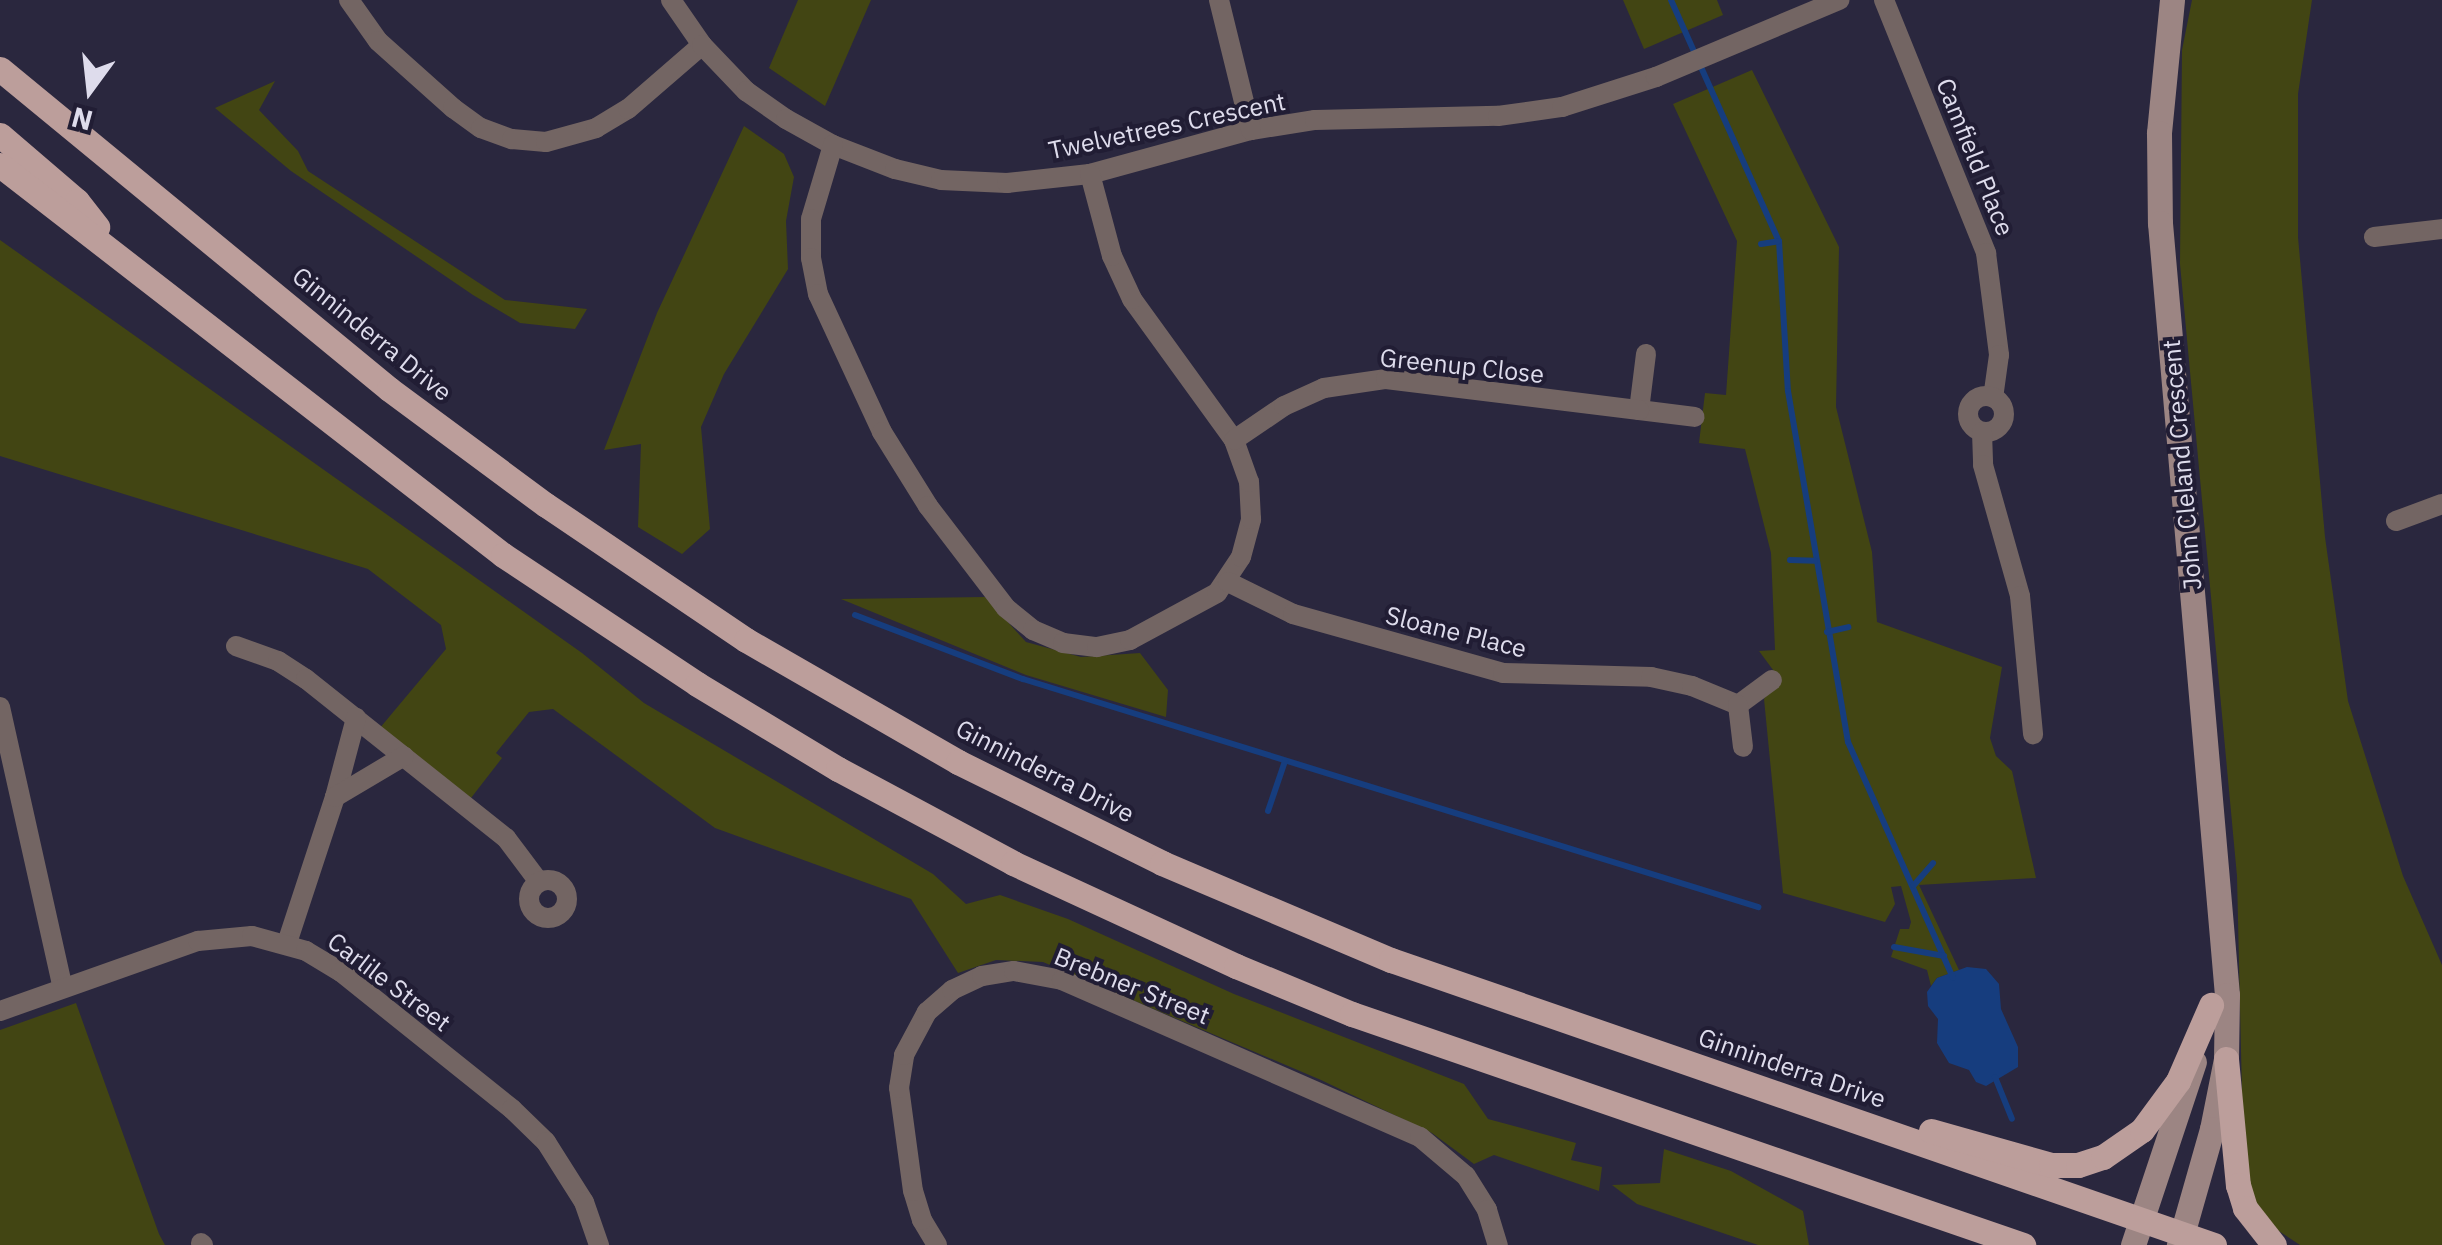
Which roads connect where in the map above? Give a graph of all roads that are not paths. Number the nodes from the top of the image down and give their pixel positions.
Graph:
1 (348, 0) edge
2 (671, 0) edge
3 (1220, 0) edge
4 (1838, 0) edge
5 (1884, 0) edge
6 (2172, 0) edge
7 (702, 45) junction
8 (0, 69) edge
9 (1251, 130) junction
10 (0, 135) edge
11 (833, 145) junction
12 (0, 165) edge
13 (1090, 174) junction
14 (2442, 229) edge
15 (2374, 236) dead end
16 (115, 251) junction
17 (1646, 354) dead end
18 (1639, 410) junction
19 (1695, 418) dead end
20 (1234, 440) junction
21 (2442, 504) edge
22 (2396, 521) dead end
23 (1228, 582) junction
24 (236, 646) dead end
25 (1772, 680) dead end
26 (1738, 705) junction
27 (0, 708) edge
28 (356, 718) junction
29 (2033, 734) dead end
30 (1742, 747) dead end
31 (404, 756) junction
32 (335, 797) junction
33 (540, 882) dead end
34 (2222, 930) junction
35 (287, 943) junction
36 (63, 988) junction
37 (2211, 1005) junction
38 (0, 1011) edge
39 (2226, 1059) junction
40 (1900, 1130) junction
41 (1877, 1200) junction
42 (2142, 1220) junction
43 (2180, 1240) edge
44 (599, 1245) edge
45 (937, 1245) edge
46 (1498, 1245) edge
47 (1974, 1245) edge
48 (2023, 1245) edge
49 (2134, 1245) edge
50 (2214, 1245) edge
51 (2274, 1245) edge

1 - 7 street
2 - 7 street, Twelvetrees Crescent
3 - 9 street
4 - 9 street, Twelvetrees Crescent
5 - 29 street, Camfield Place
6 - 34 street, John Cleland Crescent
7 - 11 street, Twelvetrees Crescent
8 - 40 main road, Ginninderra Drive
9 - 13 street, Twelvetrees Crescent
10 - 16 main road
11 - 13 street, Twelvetrees Crescent
11 - 23 street
12 - 16 main road
13 - 20 street
14 - 15 street
16 - 41 main road
17 - 18 street
18 - 19 street, Greenup Close
18 - 20 street, Greenup Close
20 - 23 street
21 - 22 street
23 - 26 street, Sloane Place
24 - 28 street
25 - 26 street
26 - 30 street
27 - 36 street
28 - 31 street
28 - 32 street
31 - 32 street
31 - 33 street
32 - 35 street
34 - 37 street, John Cleland Crescent
34 - 39 street, John Cleland Crescent
35 - 36 street, Carlile Street
35 - 44 street, Carlile Street
36 - 38 street, Carlile Street
37 - 40 main road
37 - 42 street, John Cleland Crescent
39 - 43 street, John Cleland Crescent
39 - 51 main road
40 - 42 main road, Ginninderra Drive
41 - 47 main road
41 - 48 main road
42 - 43 main road, Ginninderra Drive
42 - 49 street, John Cleland Crescent
43 - 50 main road, Ginninderra Drive
45 - 46 street, Brebner Street

